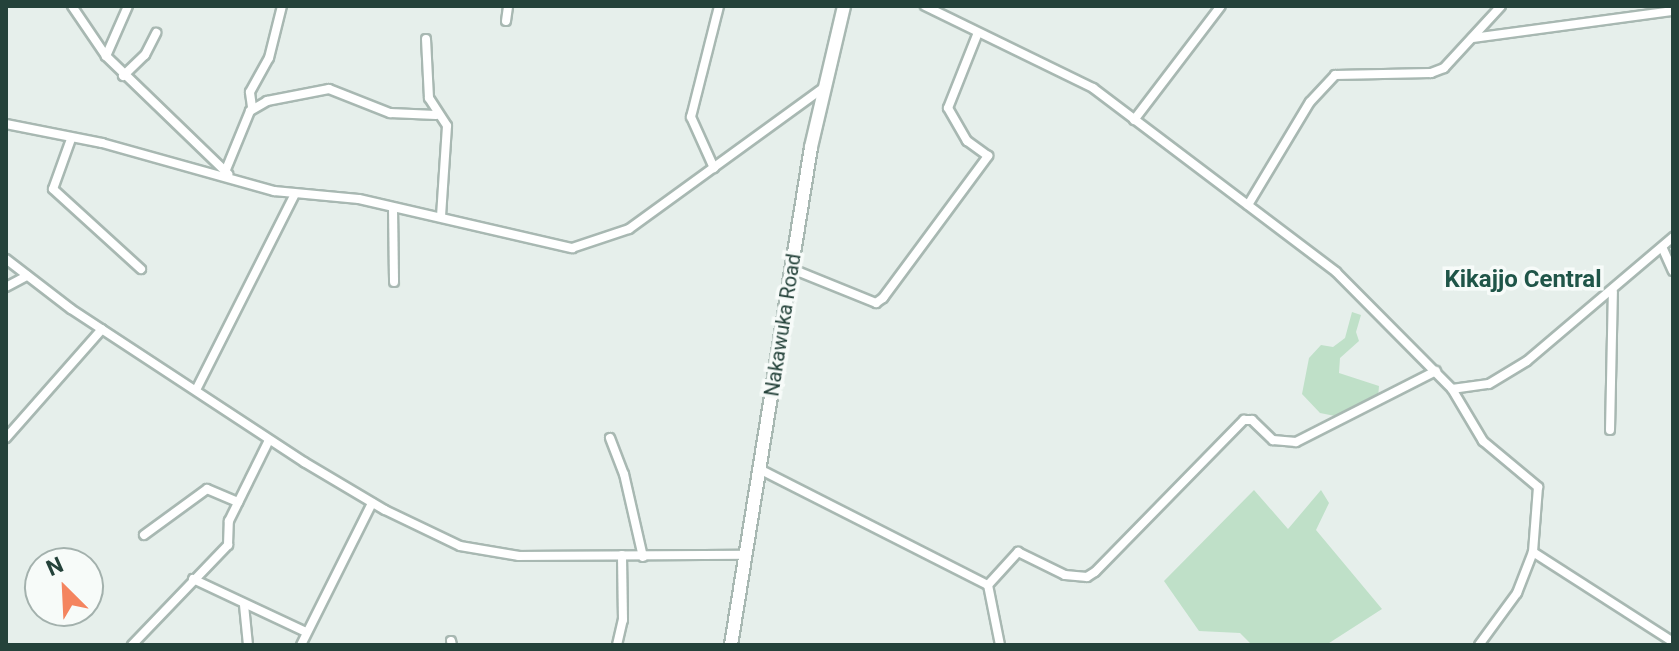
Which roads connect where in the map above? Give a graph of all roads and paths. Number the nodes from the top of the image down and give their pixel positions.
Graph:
1 (72, 6) edge
2 (128, 6) edge
3 (282, 6) edge
4 (508, 6) edge
5 (719, 6) edge
6 (844, 6) edge
7 (925, 6) edge
8 (1221, 6) edge
9 (1501, 6) edge
10 (1673, 11) edge
11 (506, 21) dead end
12 (156, 33) dead end
13 (977, 35) junction
14 (1473, 38) junction
15 (426, 39) dead end
16 (106, 56) junction
17 (123, 76) junction
18 (823, 88) junction
19 (252, 107) junction
20 (436, 115) junction
21 (1134, 120) junction
22 (6, 124) edge
23 (71, 139) junction
24 (714, 168) junction
25 (229, 174) junction
26 (295, 194) junction
27 (1248, 205) junction
28 (393, 208) junction
29 (441, 217) junction
30 (1673, 237) edge
31 (1663, 249) junction
32 (6, 259) edge
33 (141, 269) dead end
34 (792, 269) junction
35 (1673, 271) edge
36 (27, 276) junction
37 (394, 282) dead end
38 (6, 287) edge
39 (1613, 292) junction
40 (102, 329) junction
41 (1436, 371) junction
42 (197, 388) junction
43 (1452, 389) junction
44 (1610, 430) dead end
45 (6, 438) edge
46 (610, 438) dead end
47 (269, 440) junction
48 (761, 470) junction
49 (238, 502) junction
50 (372, 503) junction
51 (144, 535) dead end
52 (1533, 552) junction
53 (622, 555) junction
54 (746, 555) junction
55 (643, 557) junction
56 (193, 579) junction
57 (988, 585) junction
58 (244, 605) junction
59 (306, 632) junction
60 (1673, 642) edge
61 (132, 645) edge
62 (248, 645) edge
63 (301, 645) edge
64 (617, 645) edge
65 (731, 645) edge
66 (1000, 645) edge
67 (1479, 645) edge

1 - 16 street
2 - 16 street
3 - 19 street
4 - 11 street
5 - 24 street
6 - 18 main road, Nakawuka Road
7 - 13 street
8 - 21 street
9 - 14 street
10 - 14 street
12 - 17 street
13 - 21 street
13 - 34 street
14 - 27 street
15 - 20 street
16 - 17 street
17 - 25 street
18 - 24 street
18 - 34 main road, Nakawuka Road
19 - 20 street
19 - 25 street
20 - 29 street
21 - 27 street
22 - 23 street
23 - 25 street
23 - 33 street
24 - 29 street
25 - 26 street
26 - 28 street
26 - 42 street
27 - 41 street
28 - 29 street
28 - 37 street
30 - 31 street
31 - 35 street
31 - 39 street
32 - 36 street
34 - 48 main road, Nakawuka Road
36 - 38 street
36 - 40 street
39 - 43 street
39 - 44 street
40 - 42 street
40 - 45 street
41 - 43 street
41 - 57 street
42 - 47 street
43 - 52 street
46 - 55 street
47 - 49 street
47 - 50 street
48 - 54 main road, Nakawuka Road
48 - 57 street
49 - 51 street
49 - 56 street
50 - 53 street
50 - 59 street
52 - 60 street
52 - 67 street
53 - 55 street
53 - 64 street
54 - 55 street
54 - 65 main road, Nakawuka Road
56 - 58 street
56 - 61 street
57 - 66 street
58 - 59 street
58 - 62 street
59 - 63 street

